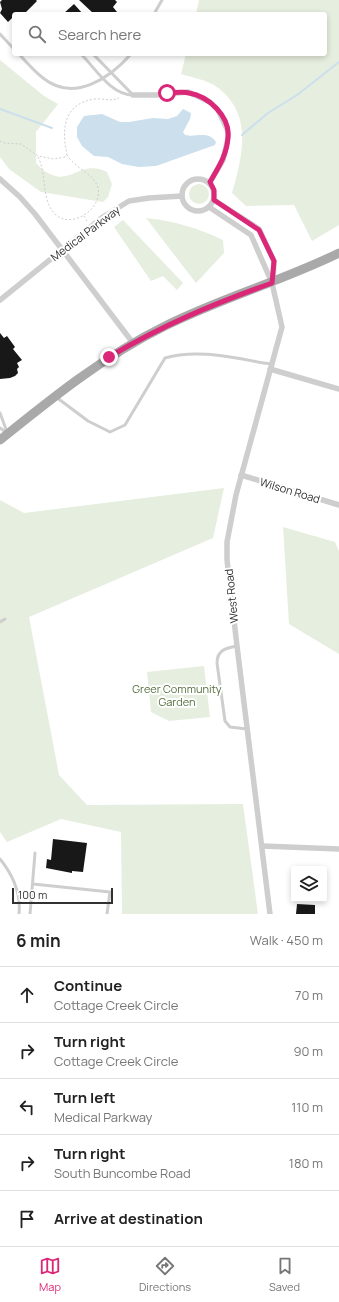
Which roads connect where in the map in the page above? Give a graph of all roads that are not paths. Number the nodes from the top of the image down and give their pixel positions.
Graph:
1 (162, 0) edge
2 (155, 12) edge
3 (0, 34) edge
4 (12, 47) edge
5 (21, 56) edge
6 (81, 56) edge
7 (95, 56) edge
8 (129, 56) edge
9 (111, 73) junction
10 (104, 78) junction
11 (133, 95) junction
12 (0, 180) edge
13 (210, 182) junction
14 (182, 196) junction
15 (214, 200) junction
16 (209, 208) junction
17 (62, 250) junction
18 (339, 254) edge
19 (272, 283) junction
20 (0, 300) edge
21 (133, 343) junction
22 (271, 367) junction
23 (339, 389) edge
24 (54, 396) junction
25 (0, 413) edge
26 (2, 434) edge
27 (241, 476) junction
28 (339, 505) edge
29 (5, 619) dead end
30 (0, 622) edge
31 (237, 646) junction
32 (248, 729) junction
33 (262, 846) junction
34 (339, 849) edge
35 (35, 853) dead end
36 (0, 859) edge
37 (33, 884) junction
38 (19, 914) edge
39 (30, 914) edge
40 (107, 914) edge
41 (270, 914) edge

1 - 2 lane
3 - 4 lane
5 - 10 lane
6 - 10 lane
7 - 9 lane
8 - 9 lane
9 - 10 lane
9 - 11 lane
10 - 11 lane
11 - 13 street
12 - 17 street
13 - 14 street
13 - 15 street
14 - 16 street
14 - 17 street, Medical Parkway
15 - 16 street
15 - 19 street
16 - 19 street
17 - 20 street, Medical Parkway
17 - 21 street
18 - 19 main road
19 - 21 main road
19 - 22 street, West Road
21 - 24 main road
22 - 23 street
22 - 24 lane
22 - 27 street, West Road
24 - 26 main road
25 - 26 lane
27 - 28 street, Wilson Road
27 - 31 street, West Road
29 - 30 lane
31 - 32 street, West Road
31 - 32 lane
32 - 33 street, West Road
33 - 34 street
33 - 41 street, West Road
35 - 37 lane
36 - 38 lane
37 - 39 lane
37 - 40 lane

